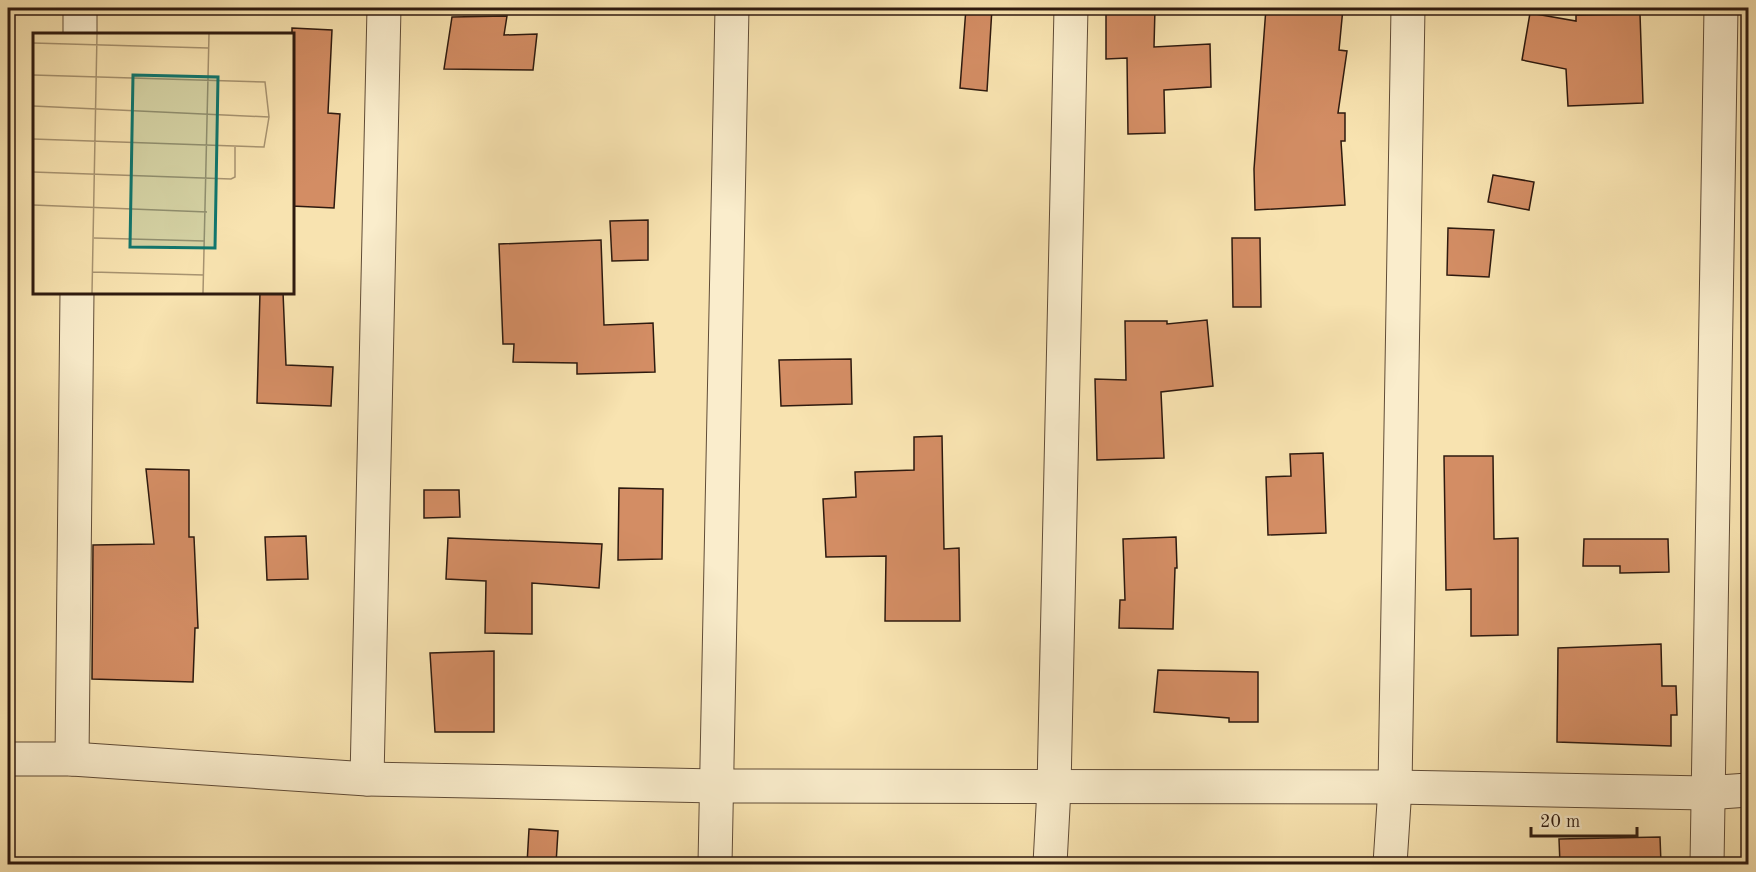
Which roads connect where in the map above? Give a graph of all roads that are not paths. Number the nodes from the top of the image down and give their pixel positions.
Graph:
1 (80, 8) edge
2 (384, 8) edge
3 (732, 8) edge
4 (1071, 8) edge
5 (1408, 8) edge
6 (1721, 8) edge
7 (80, 33) edge
8 (77, 294) edge
9 (8, 759) edge
10 (72, 759) junction
11 (367, 778) junction
12 (717, 786) junction
13 (1395, 787) junction
14 (1054, 788) junction
15 (1749, 790) edge
16 (1706, 793) junction
17 (715, 864) edge
18 (1050, 864) edge
19 (1390, 864) edge
20 (1707, 864) edge

1 - 7 street
2 - 11 street
3 - 12 street
4 - 14 street
5 - 13 street
6 - 16 street
8 - 10 street
9 - 10 street
10 - 11 street
11 - 12 street
12 - 14 street
12 - 17 street
13 - 14 street
13 - 16 street
13 - 19 street
14 - 18 street
15 - 16 street
16 - 20 street

